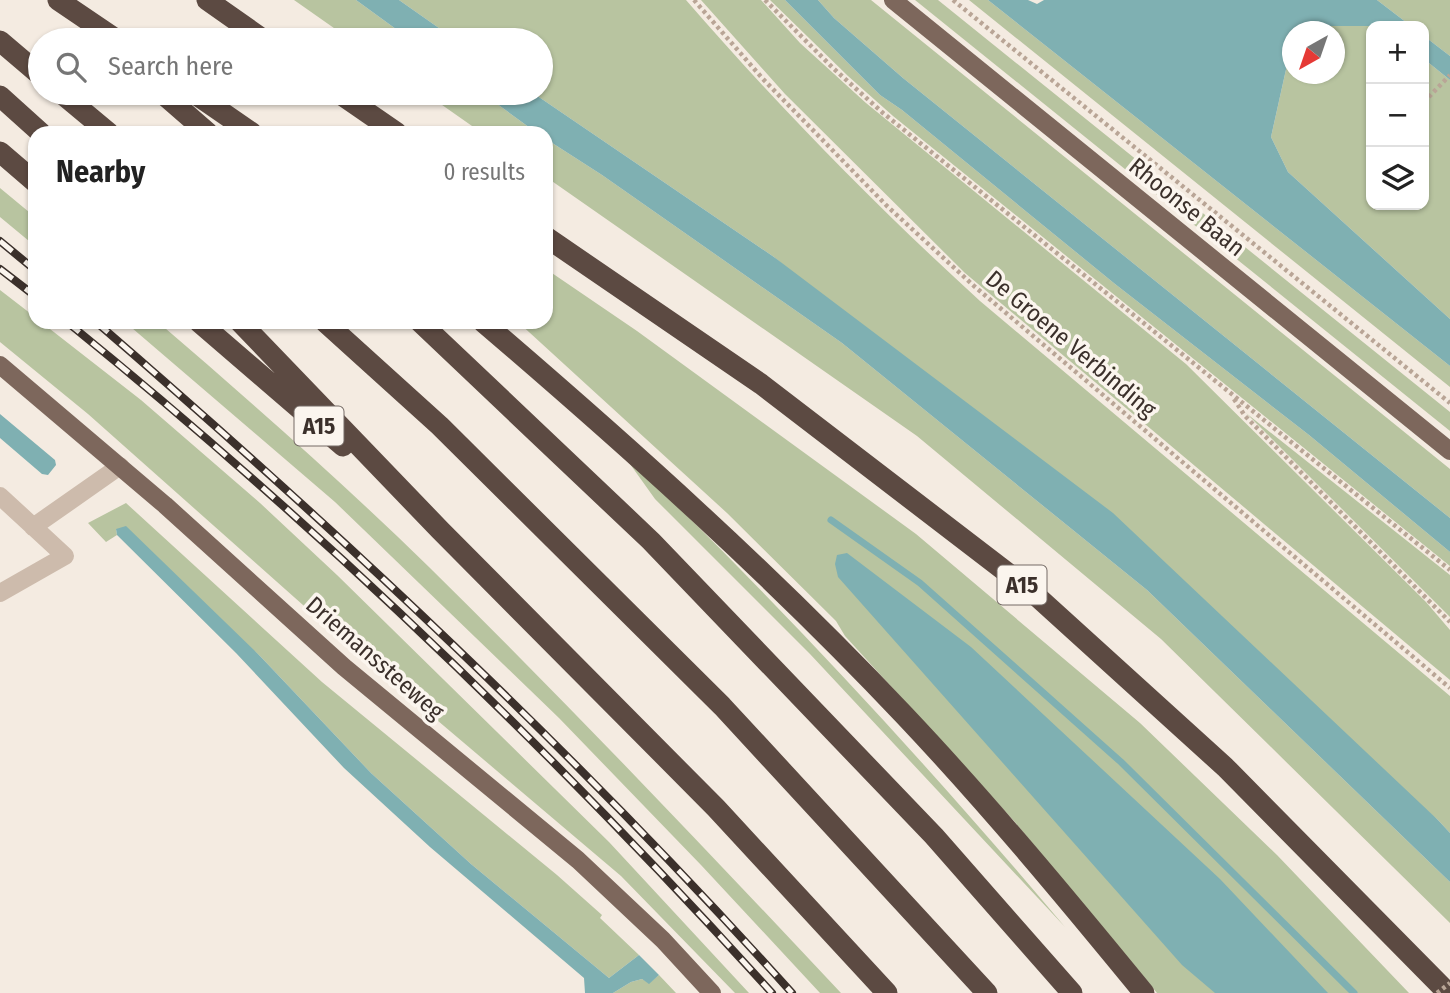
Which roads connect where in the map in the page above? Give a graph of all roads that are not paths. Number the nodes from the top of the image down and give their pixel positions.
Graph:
1 (56, 0) edge
2 (207, 0) edge
3 (893, 0) edge
4 (88, 28) edge
5 (99, 28) edge
6 (247, 28) edge
7 (0, 41) edge
8 (28, 65) edge
9 (0, 96) edge
10 (75, 105) edge
11 (176, 105) edge
12 (212, 105) edge
13 (356, 105) edge
14 (33, 126) edge
15 (101, 126) edge
16 (200, 126) edge
17 (243, 126) edge
18 (387, 126) edge
19 (0, 152) edge
20 (28, 176) edge
21 (553, 241) edge
22 (207, 329) edge
23 (247, 329) edge
24 (333, 329) edge
25 (427, 329) edge
26 (491, 329) edge
27 (0, 365) edge
28 (1450, 452) edge
29 (120, 466) junction
30 (0, 496) edge
31 (33, 527) junction
32 (440, 530) junction
33 (0, 593) edge
34 (712, 993) edge
35 (887, 993) edge
36 (987, 993) edge
37 (1072, 993) edge
38 (1144, 993) edge
39 (1448, 993) edge

1 - 4 highway
1 - 5 highway
2 - 6 highway
3 - 28 main road, Rhoonse Baan
7 - 8 highway
9 - 14 highway
10 - 15 highway
11 - 16 highway
12 - 17 highway
13 - 18 highway
19 - 20 highway
21 - 39 highway, A15
22 - 32 highway, A15
23 - 32 highway, A15
24 - 36 highway
25 - 37 highway
26 - 38 highway
27 - 29 main road, Driemanssteeweg
29 - 31 lane
29 - 34 main road, Driemanssteeweg
30 - 31 lane
31 - 33 lane
32 - 35 highway, A15

